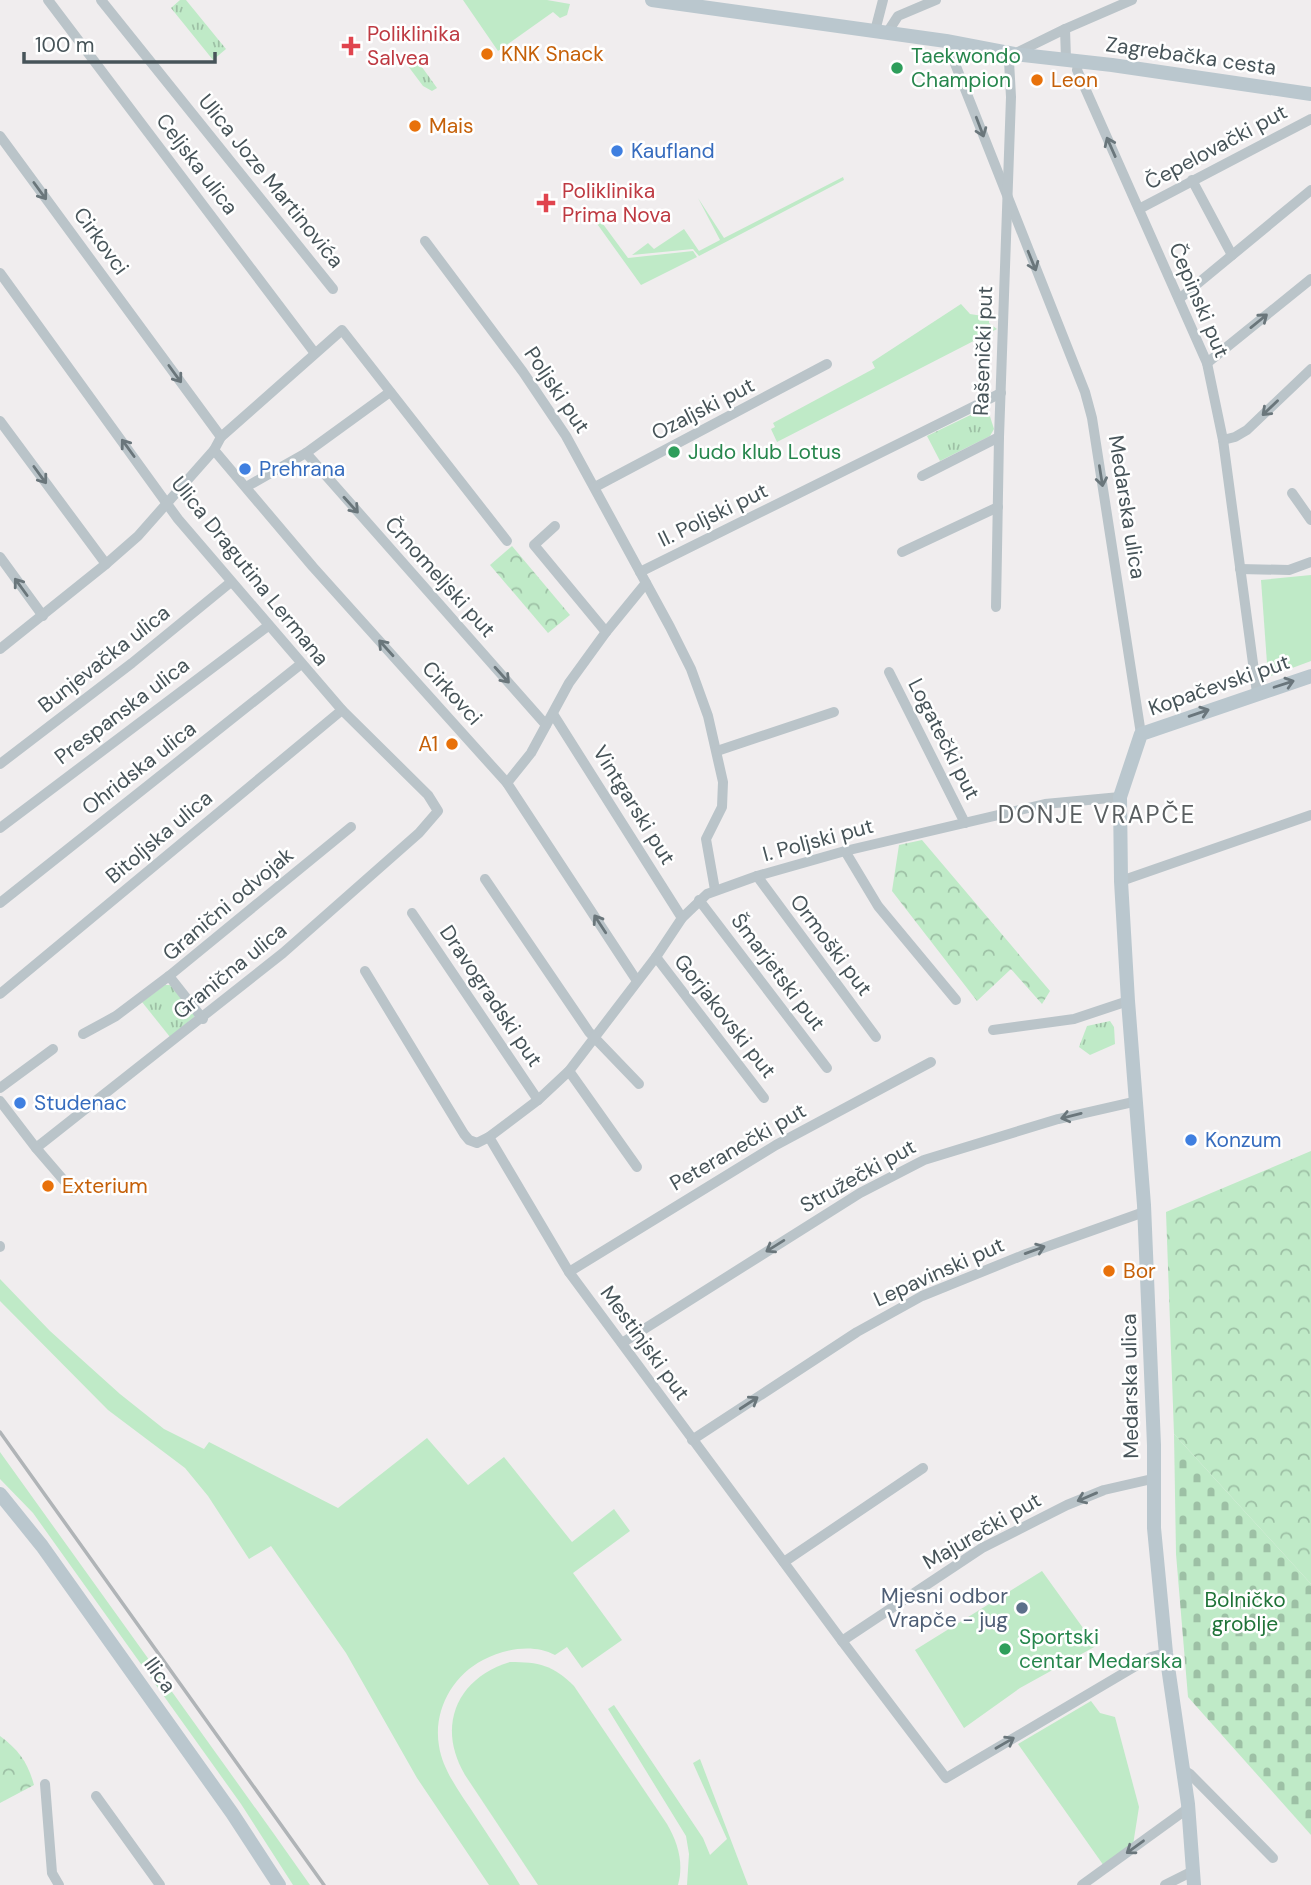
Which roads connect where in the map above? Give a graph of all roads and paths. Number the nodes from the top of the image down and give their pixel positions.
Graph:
1 (48, 0) edge
2 (101, 0) edge
3 (652, 0) edge
4 (883, 0) edge
5 (936, 0) edge
6 (1132, 0) edge
7 (1065, 29) junction
8 (881, 32) junction
9 (946, 41) junction
10 (1014, 54) junction
11 (1072, 60) junction
12 (1311, 94) edge
13 (1311, 119) edge
14 (0, 136) edge
15 (1192, 180) junction
16 (1311, 190) edge
17 (1006, 197) junction
18 (1139, 209) junction
19 (425, 241) dead end
20 (1233, 256) junction
21 (0, 273) edge
22 (1311, 279) edge
23 (333, 289) dead end
24 (1179, 299) junction
25 (314, 352) junction
26 (1207, 363) junction
27 (827, 364) dead end
28 (1311, 370) edge
29 (390, 392) junction
30 (1001, 393) junction
31 (0, 421) edge
32 (221, 437) junction
33 (999, 437) junction
34 (1223, 440) junction
35 (214, 450) junction
36 (306, 453) junction
37 (922, 476) dead end
38 (595, 486) junction
39 (246, 487) junction
40 (1292, 493) dead end
41 (168, 503) junction
42 (998, 507) junction
43 (1311, 520) edge
44 (555, 526) dead end
45 (507, 541) dead end
46 (902, 552) dead end
47 (0, 557) edge
48 (1311, 562) edge
49 (106, 564) junction
50 (1240, 569) junction
51 (640, 572) junction
52 (231, 582) junction
53 (646, 583) junction
54 (996, 607) dead end
55 (43, 616) junction
56 (268, 626) junction
57 (606, 632) junction
58 (0, 649) edge
59 (301, 664) junction
60 (889, 672) dead end
61 (1311, 676) edge
62 (1257, 693) junction
63 (342, 710) junction
64 (834, 712) dead end
65 (554, 714) junction
66 (546, 726) junction
67 (1141, 734) junction
68 (717, 751) junction
69 (0, 764) edge
70 (507, 783) junction
71 (1120, 797) junction
72 (438, 811) joint
73 (1311, 815) edge
74 (965, 823) junction
75 (351, 827) dead end
76 (0, 828) edge
77 (845, 851) junction
78 (757, 876) junction
79 (485, 879) dead end
80 (1121, 881) junction
81 (715, 890) junction
82 (699, 900) junction
83 (0, 903) edge
84 (412, 913) dead end
85 (682, 918) junction
86 (656, 957) junction
87 (365, 971) dead end
88 (169, 976) junction
89 (637, 981) junction
90 (0, 994) edge
91 (956, 1000) dead end
92 (1128, 1001) junction
93 (203, 1019) junction
94 (993, 1030) dead end
95 (83, 1034) dead end
96 (594, 1037) junction
97 (876, 1037) dead end
98 (53, 1049) dead end
99 (931, 1062) dead end
100 (827, 1068) dead end
101 (569, 1071) junction
102 (639, 1084) dead end
103 (0, 1088) edge
104 (764, 1098) dead end
105 (538, 1100) junction
106 (0, 1101) edge
107 (1137, 1101) junction
108 (489, 1137) junction
109 (36, 1148) junction
110 (637, 1167) dead end
111 (73, 1191) dead end
112 (1144, 1212) junction
113 (569, 1272) junction
114 (622, 1343) junction
115 (692, 1440) junction
116 (923, 1468) dead end
117 (1152, 1479) junction
118 (0, 1494) edge
119 (784, 1562) junction
120 (842, 1641) junction
121 (1166, 1653) junction
122 (1182, 1769) junction
123 (45, 1784) dead end
124 (96, 1796) dead end
125 (1187, 1809) junction
126 (1273, 1858) dead end
127 (1194, 1878) edge
128 (59, 1885) edge
129 (160, 1885) edge
130 (279, 1885) edge
131 (1082, 1885) edge
132 (1165, 1885) edge

1 - 25 street, Celjska ulica
2 - 23 street, Ulica Joze Martinovića
3 - 8 street, Zagrebačka cesta
4 - 8 street
5 - 8 street
6 - 7 street, Zagrebačka cesta
7 - 10 street, Zagrebačka cesta
7 - 11 street
8 - 9 street, Zagrebačka cesta
9 - 10 street, Zagrebačka cesta
9 -> 17 street, Medarska ulica
10 - 11 street, Zagrebačka cesta
10 - 17 street, Rašenički put
11 - 12 street, Zagrebačka cesta
18 -> 11 street, Čepinski put
13 - 15 street, Čepelovački put
14 -> 32 street, Cirkovci
15 - 18 street, Čepelovački put
15 - 20 street
16 - 20 street
17 - 30 street, Rašenički put
17 -> 67 street, Medarska ulica
18 - 24 street, Čepinski put
19 - 38 street, Poljski put
20 - 24 street
41 -> 21 street, Ulica Dragutina Lermana
26 -> 22 street
24 - 26 street, Čepinski put
25 - 29 street
25 - 32 street
26 - 34 street, Čepinski put
27 - 38 street, Ozaljski put
28 -> 34 street
29 - 36 street
29 - 45 street
30 - 33 street, Rašenički put
30 - 51 street, II. Poljski put
31 -> 49 street
32 - 35 street
33 - 37 street
33 - 42 street, Rašenički put
34 - 50 street, Čepinski put
35 - 39 street, Cirkovci
35 - 41 street
36 - 39 street
36 -> 66 street, Črnomeljski put
38 - 51 street, Poljski put
70 -> 39 street, Cirkovci
40 - 43 street
41 - 49 street
41 - 52 street, Ulica Dragutina Lermana
42 - 46 street
42 - 54 street, Rašenički put
44 - 57 street
55 -> 47 street
48 - 50 street
49 - 55 street
50 - 62 street, Čepinski put
51 - 53 street
52 - 56 street, Ulica Dragutina Lermana
52 - 69 street, Bunjevačka ulica
53 - 57 street
53 - 68 street
55 - 58 street
56 - 59 street, Ulica Dragutina Lermana
56 - 76 street, Prespanska ulica
57 - 65 street
59 - 63 street, Ulica Dragutina Lermana
59 - 83 street, Ohridska ulica
60 - 74 street, Logatečki put
62 -> 61 street, Kopačevski put
67 -> 62 street, Kopačevski put
63 - 72 street, Ulica Dragutina Lermana
63 - 90 street, Bitoljska ulica
64 - 68 street
65 - 66 street
65 - 85 street, Vintgarski put
66 - 70 street
67 - 71 street, Medarska ulica
68 - 81 street
89 -> 70 street, Cirkovci
71 - 74 street, I. Poljski put
71 - 80 street, Medarska ulica
72 - 93 street, Granična ulica
73 - 80 street
74 - 77 street, I. Poljski put
75 - 88 street, Granični odvojak
77 - 78 street, I. Poljski put
77 - 91 street
78 - 81 street, I. Poljski put
78 - 97 street, Ormoški put
79 - 96 street
80 - 92 street, Medarska ulica
81 - 82 street, I. Poljski put
82 - 85 street, I. Poljski put
82 - 100 street, Šmarjetski put
84 - 105 street, Dravogradski put
85 - 86 street, I. Poljski put
86 - 89 street, I. Poljski put
86 - 104 street, Gorjakovski put
87 - 108 street
88 - 93 street, Granični odvojak
88 - 95 street
89 - 96 street, I. Poljski put
92 - 94 street
92 - 107 street, Medarska ulica
93 - 109 street, Granična ulica
96 - 101 street, I. Poljski put
96 - 102 street
98 - 103 street
99 - 113 street, Peteranečki put
101 - 105 street, I. Poljski put
101 - 110 street
105 - 108 street, I. Poljski put
106 - 109 street
107 - 112 street, Medarska ulica
107 -> 114 street, Stružečki put
108 - 113 street, Mestinjski put
109 - 111 street
115 -> 112 street, Lepavinski put
112 - 117 street, Medarska ulica
113 - 114 street, Mestinjski put
114 - 115 street, Mestinjski put
115 - 119 street, Mestinjski put
116 - 119 street
117 -> 120 street, Majurečki put
117 - 121 street, Medarska ulica
118 - 130 street, Ilica
119 - 120 street, Mestinjski put
120 -> 121 street, Mestinjski put
121 - 122 street, Medarska ulica
122 - 125 street, Medarska ulica
122 - 126 street
123 - 128 street
124 - 129 street
125 - 127 street, Medarska ulica
125 -> 131 street
127 - 132 street

